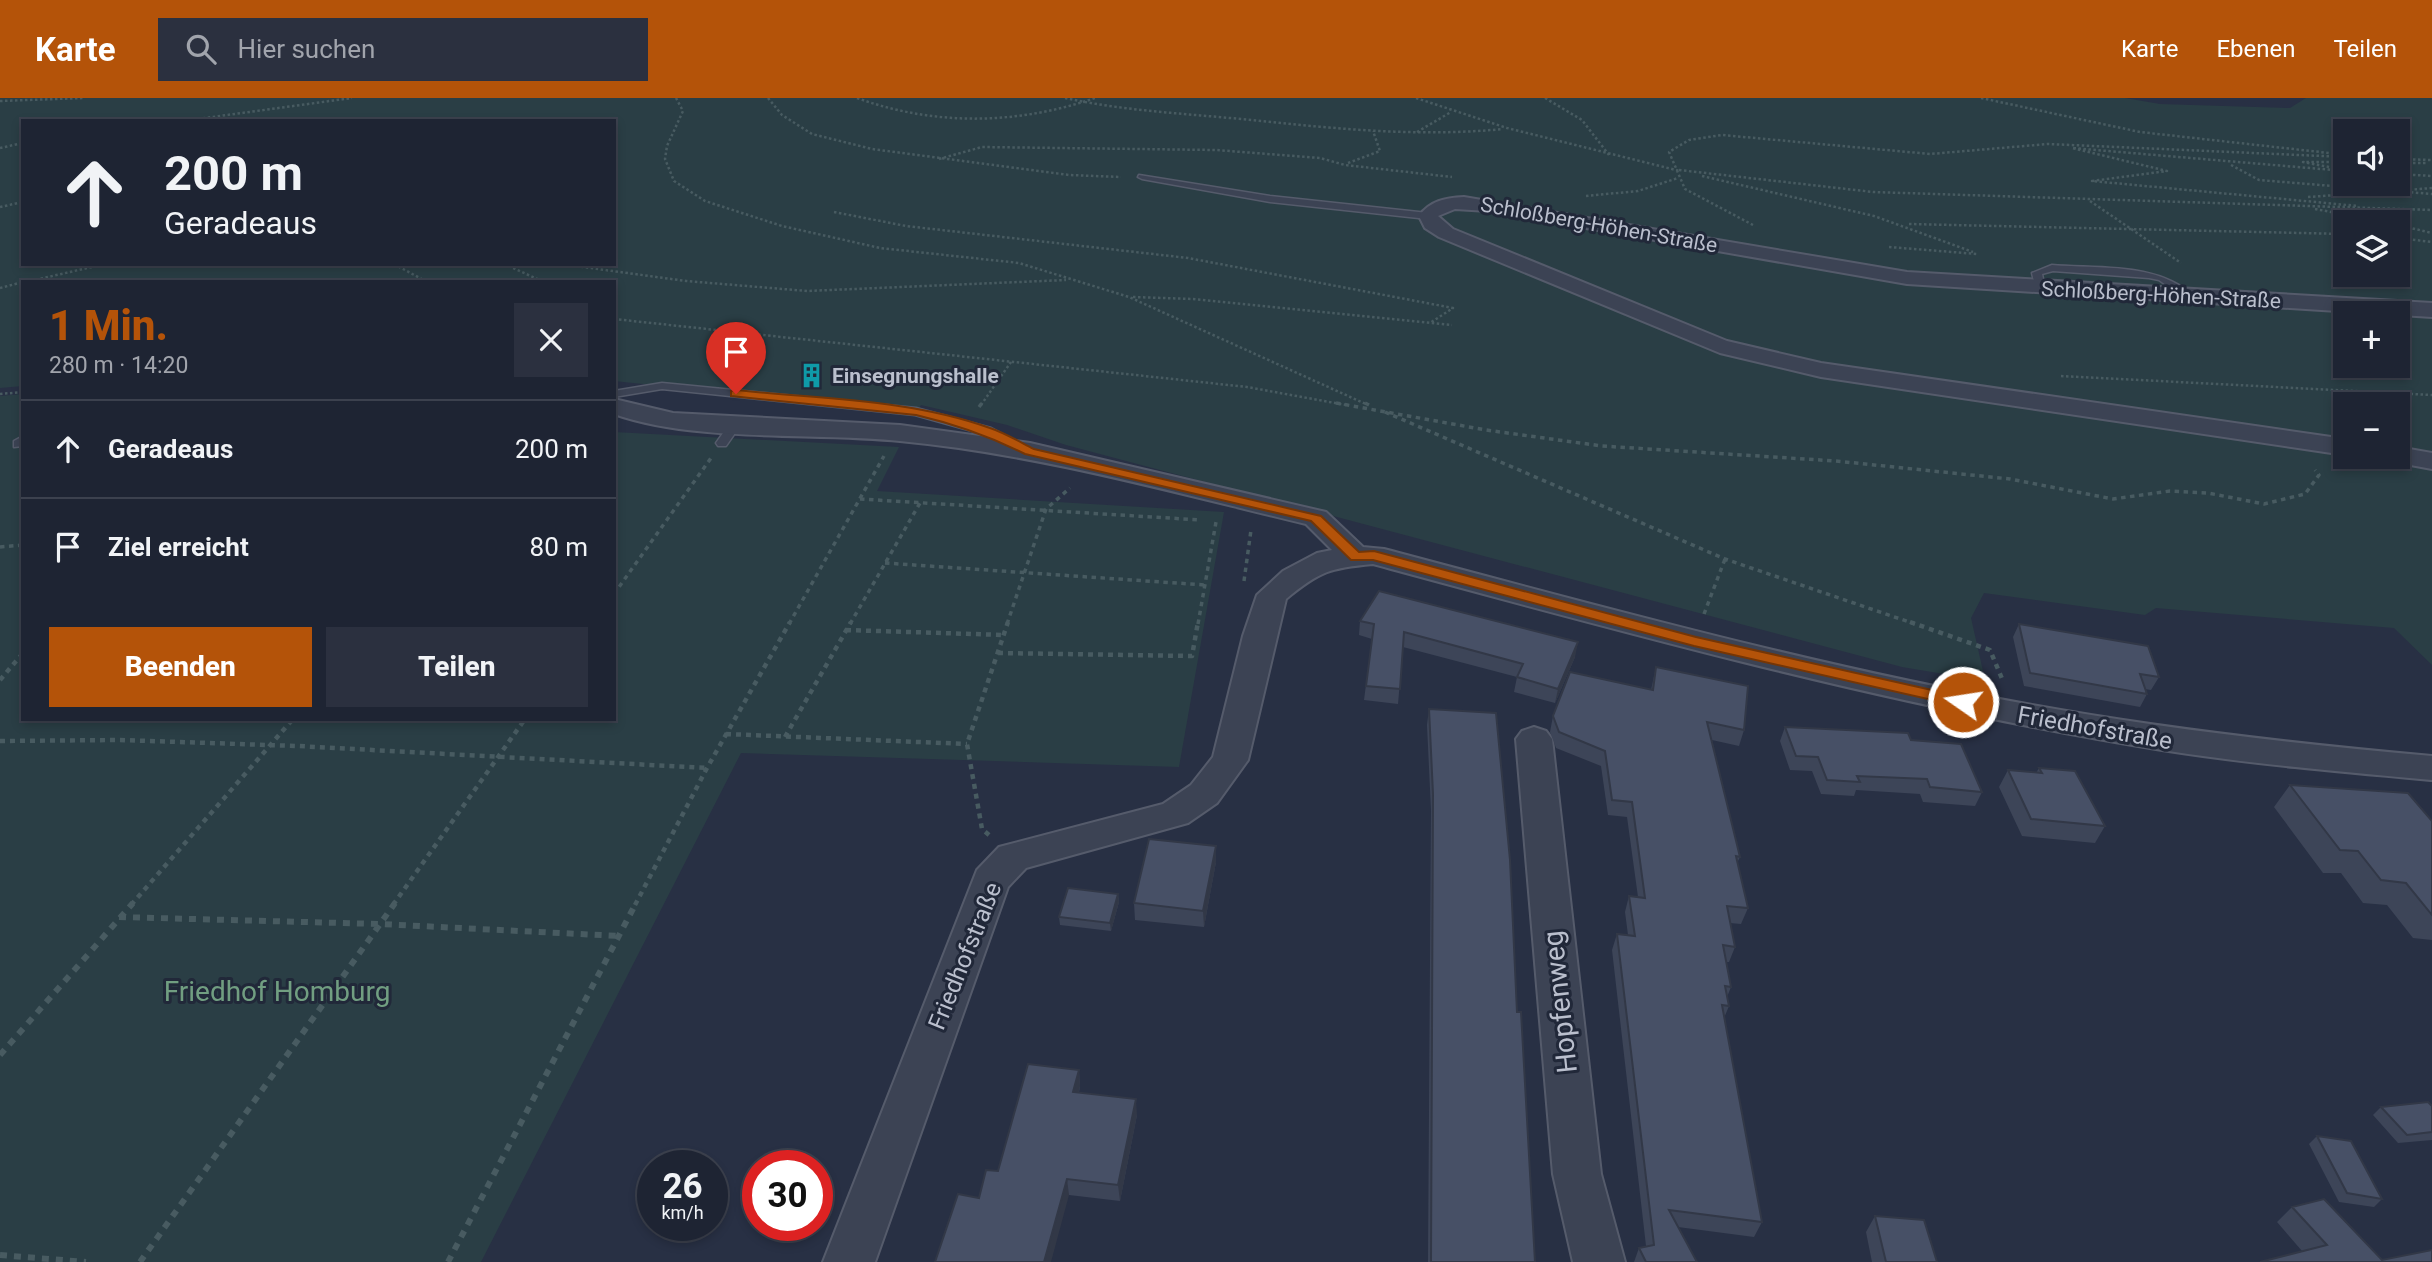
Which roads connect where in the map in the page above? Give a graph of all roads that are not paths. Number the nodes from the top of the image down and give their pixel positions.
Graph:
1 (1142, 177) road end
2 (1223, 181) dead end
3 (1213, 189) junction
4 (1428, 215) junction
5 (2432, 310) edge
6 (616, 394) edge
7 (616, 407) edge
8 (2333, 445) edge
9 (1030, 451) junction
10 (2410, 457) edge
11 (2432, 461) edge
12 (1356, 557) junction
13 (1534, 739) dead end
14 (2432, 768) edge
15 (849, 1262) edge
16 (1598, 1262) edge

1 - 3 lane
2 - 3 lane
3 - 4 lane
4 - 5 street, Schloßberg-Höhen-Straße
4 - 8 street, Schloßberg-Höhen-Straße
6 - 9 lane
7 - 9 street
9 - 12 street
10 - 11 street
12 - 14 street, Friedhofstraße
12 - 15 street, Friedhofstraße
13 - 16 street, Hopfenweg

